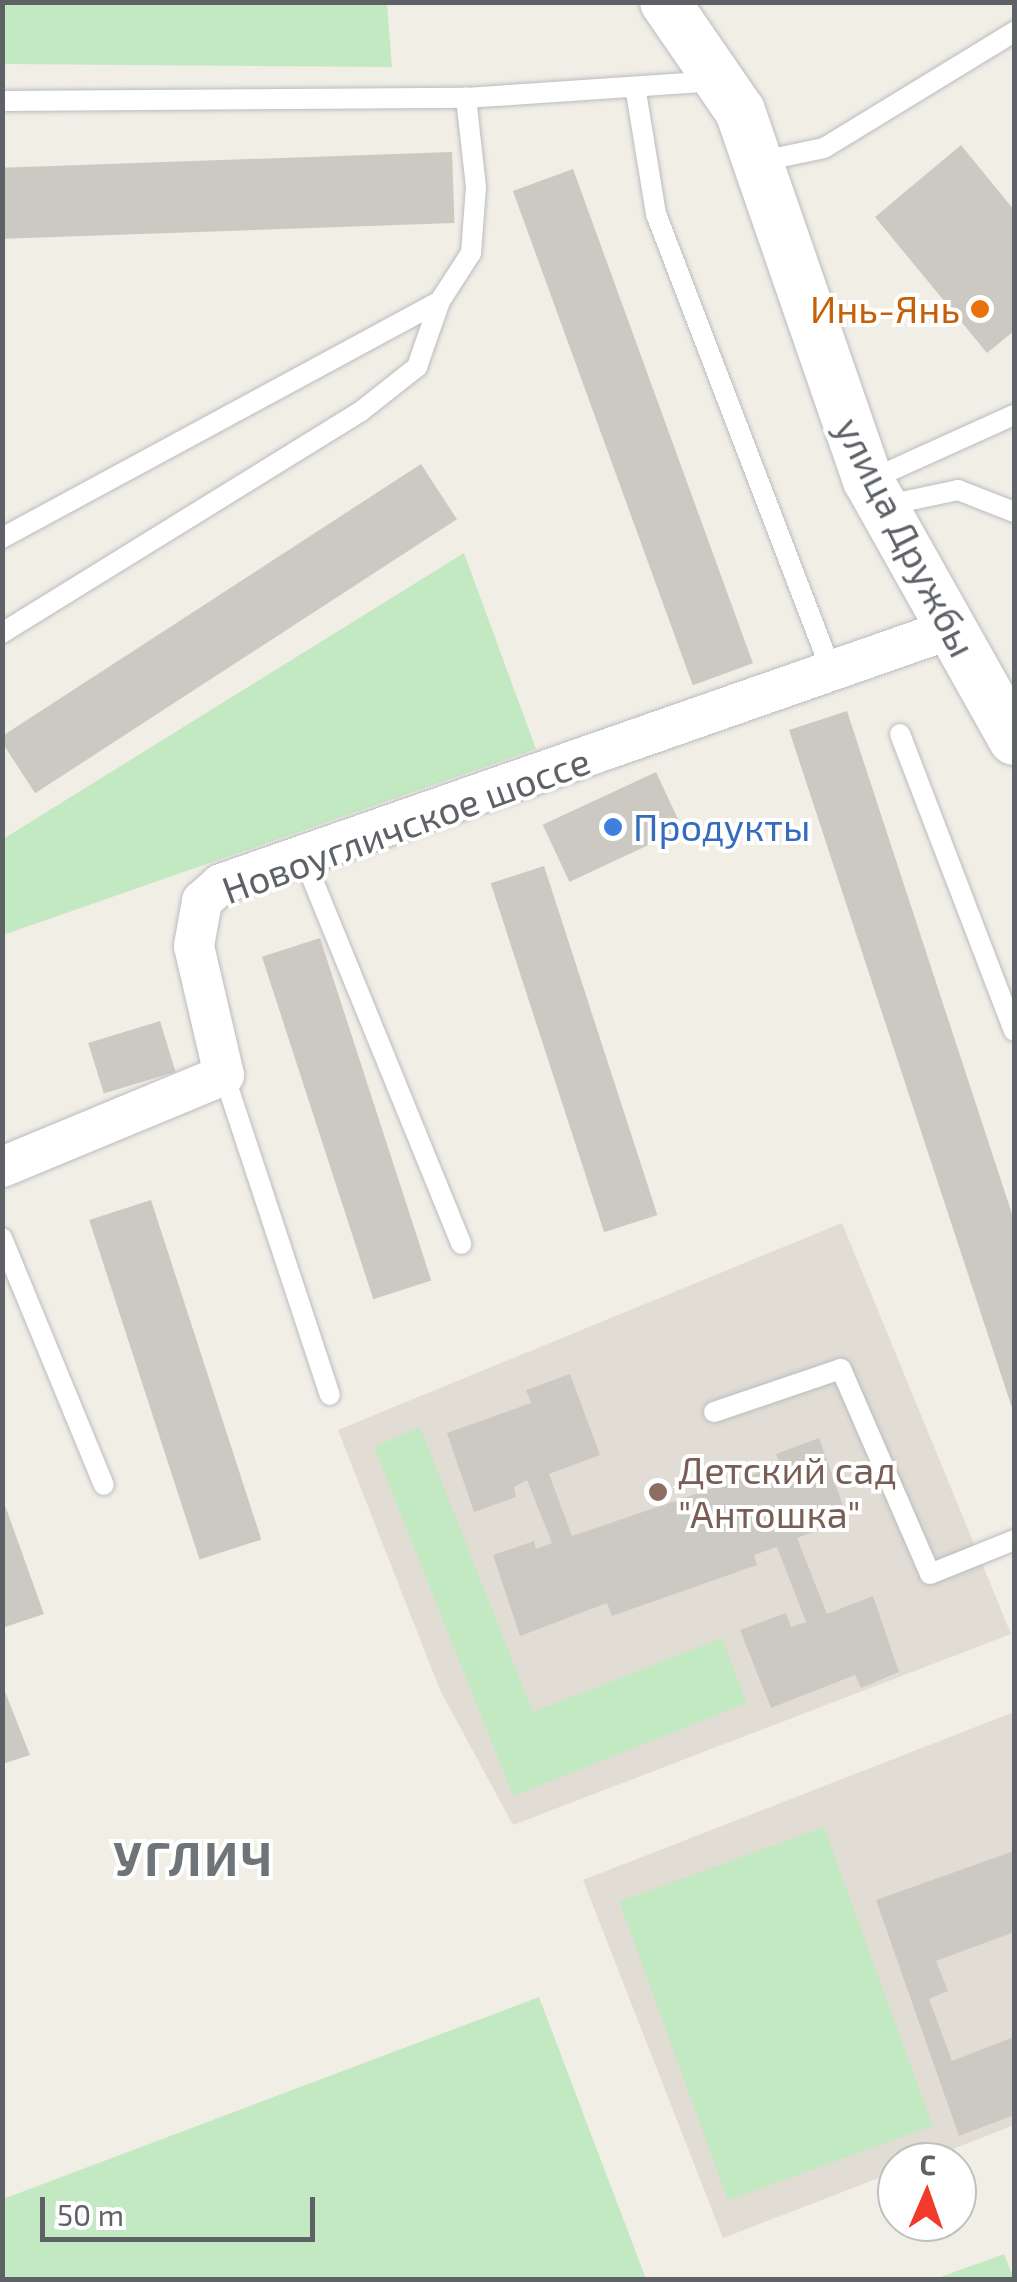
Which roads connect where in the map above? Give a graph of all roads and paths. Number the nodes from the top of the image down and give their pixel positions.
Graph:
1 (665, 2) edge
2 (1014, 32) edge
3 (724, 80) junction
4 (636, 92) junction
5 (466, 98) junction
6 (2, 101) edge
7 (762, 161) junction
8 (440, 301) junction
9 (1014, 415) edge
10 (875, 493) junction
11 (1014, 512) edge
12 (2, 538) edge
13 (948, 630) junction
14 (2, 632) edge
15 (833, 675) junction
16 (900, 734) dead end
17 (1014, 740) edge
18 (303, 856) junction
19 (1014, 1032) edge
20 (224, 1075) junction
21 (2, 1167) edge
22 (2, 1238) edge
23 (461, 1244) dead end
24 (330, 1395) dead end
25 (714, 1412) dead end
26 (104, 1485) dead end
27 (1014, 1540) edge

1 - 3 street, улица Дружбы
2 - 7 lane
3 - 4 lane
3 - 7 street, улица Дружбы
4 - 5 lane
4 - 15 lane
5 - 6 lane
5 - 8 lane
7 - 10 street, улица Дружбы
8 - 12 lane
8 - 14 lane
9 - 10 lane
10 - 11 lane
10 - 13 street, улица Дружбы
13 - 15 street, Новоугличское шоссе
13 - 17 street, улица Дружбы
15 - 18 street, Новоугличское шоссе
16 - 19 lane
18 - 20 street, Новоугличское шоссе
18 - 23 lane
20 - 21 street
20 - 24 lane
22 - 26 lane
25 - 27 lane

